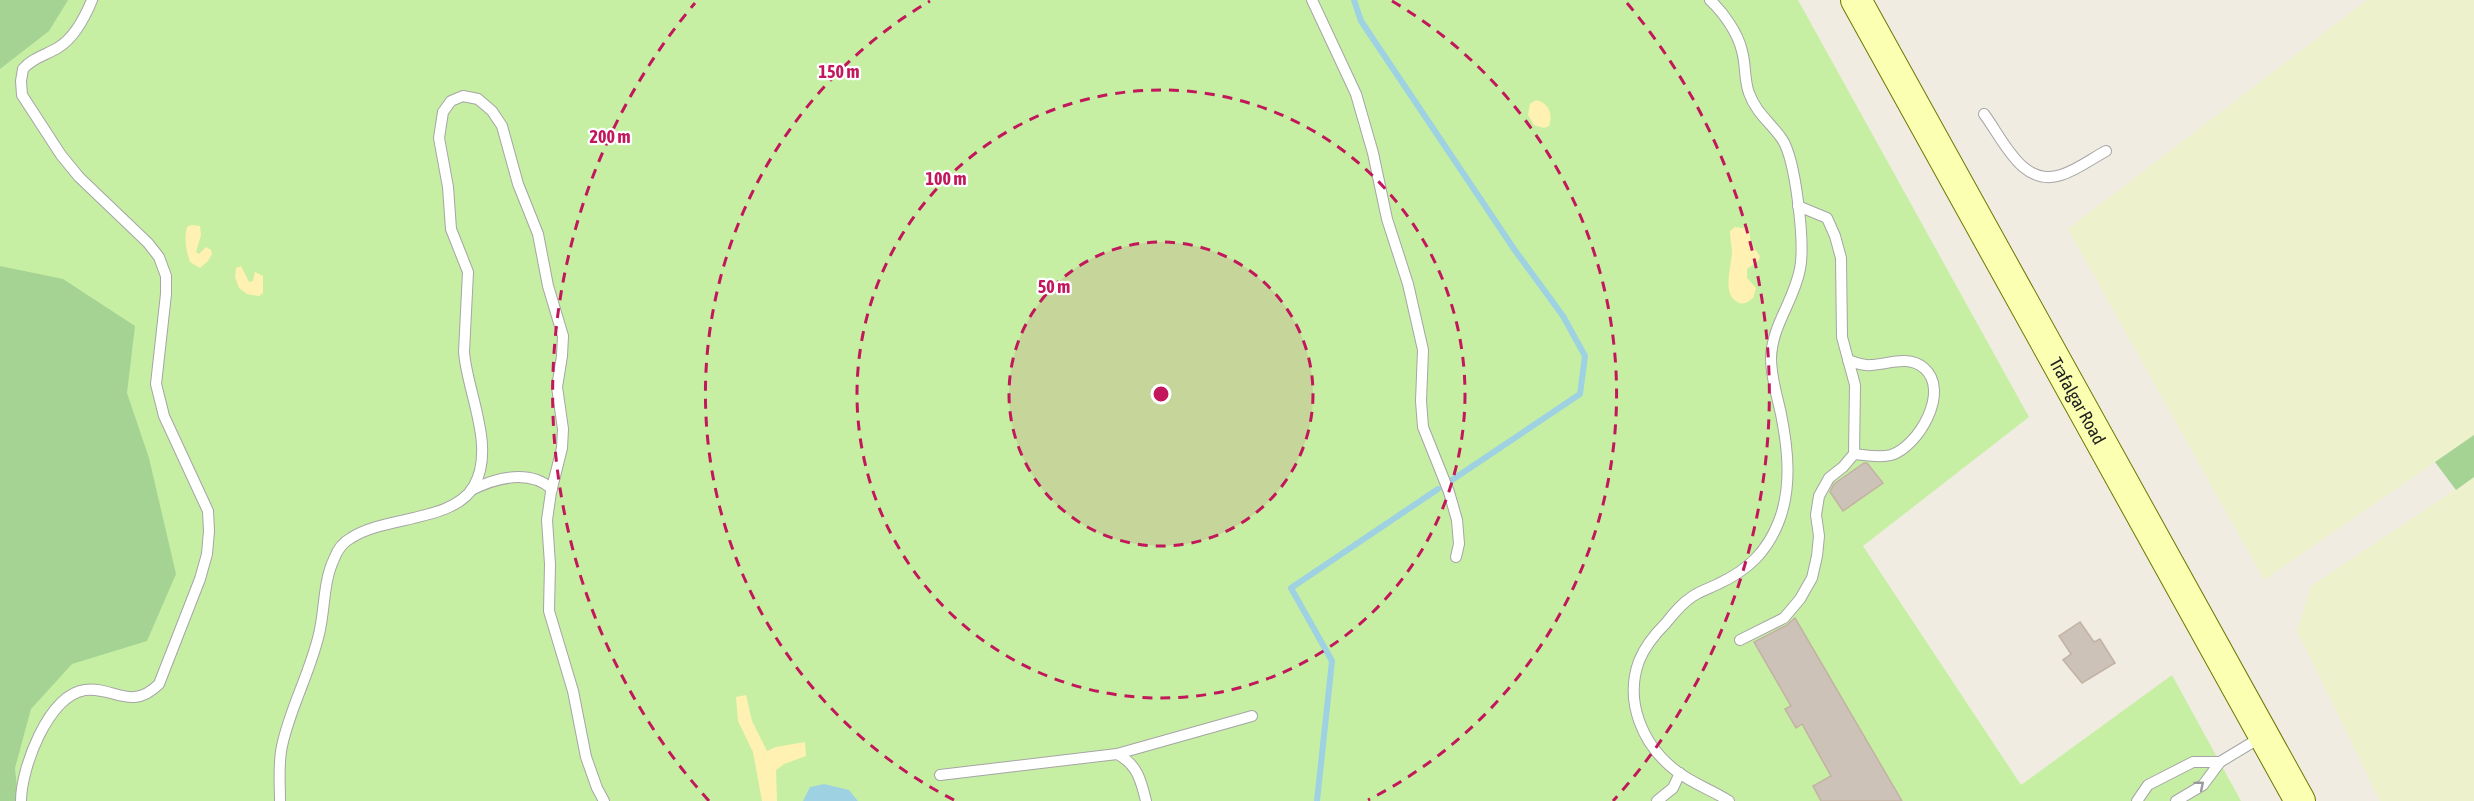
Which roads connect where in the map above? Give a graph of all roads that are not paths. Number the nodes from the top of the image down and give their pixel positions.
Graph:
1 (92, 0) edge
2 (1312, 0) edge
3 (1710, 0) edge
4 (1856, 0) edge
5 (1984, 114) dead end
6 (2106, 151) dead end
7 (1798, 206) junction
8 (1848, 360) junction
9 (1854, 454) junction
10 (552, 489) junction
11 (471, 490) junction
12 (1456, 557) dead end
13 (1740, 640) dead end
14 (1252, 716) dead end
15 (2264, 736) junction
16 (1117, 754) junction
17 (2220, 762) junction
18 (1680, 773) junction
19 (940, 775) dead end
20 (21, 801) edge
21 (280, 801) edge
22 (604, 801) edge
23 (1146, 801) edge
24 (1657, 801) edge
25 (1729, 801) edge
26 (2137, 801) edge
27 (2175, 801) edge
28 (2300, 801) edge

1 - 20 lane
2 - 12 lane
3 - 7 lane
4 - 15 main road, Trafalgar Road
5 - 6 lane
7 - 8 lane
7 - 18 lane
8 - 9 lane
8 - 9 lane
9 - 13 lane
10 - 11 lane
10 - 11 lane
10 - 22 lane
11 - 21 lane
14 - 16 lane
15 - 17 lane
15 - 28 main road, Trafalgar Road
16 - 19 lane
16 - 23 lane
17 - 26 lane
27 -> 17 lane
18 - 24 lane
18 - 25 lane

